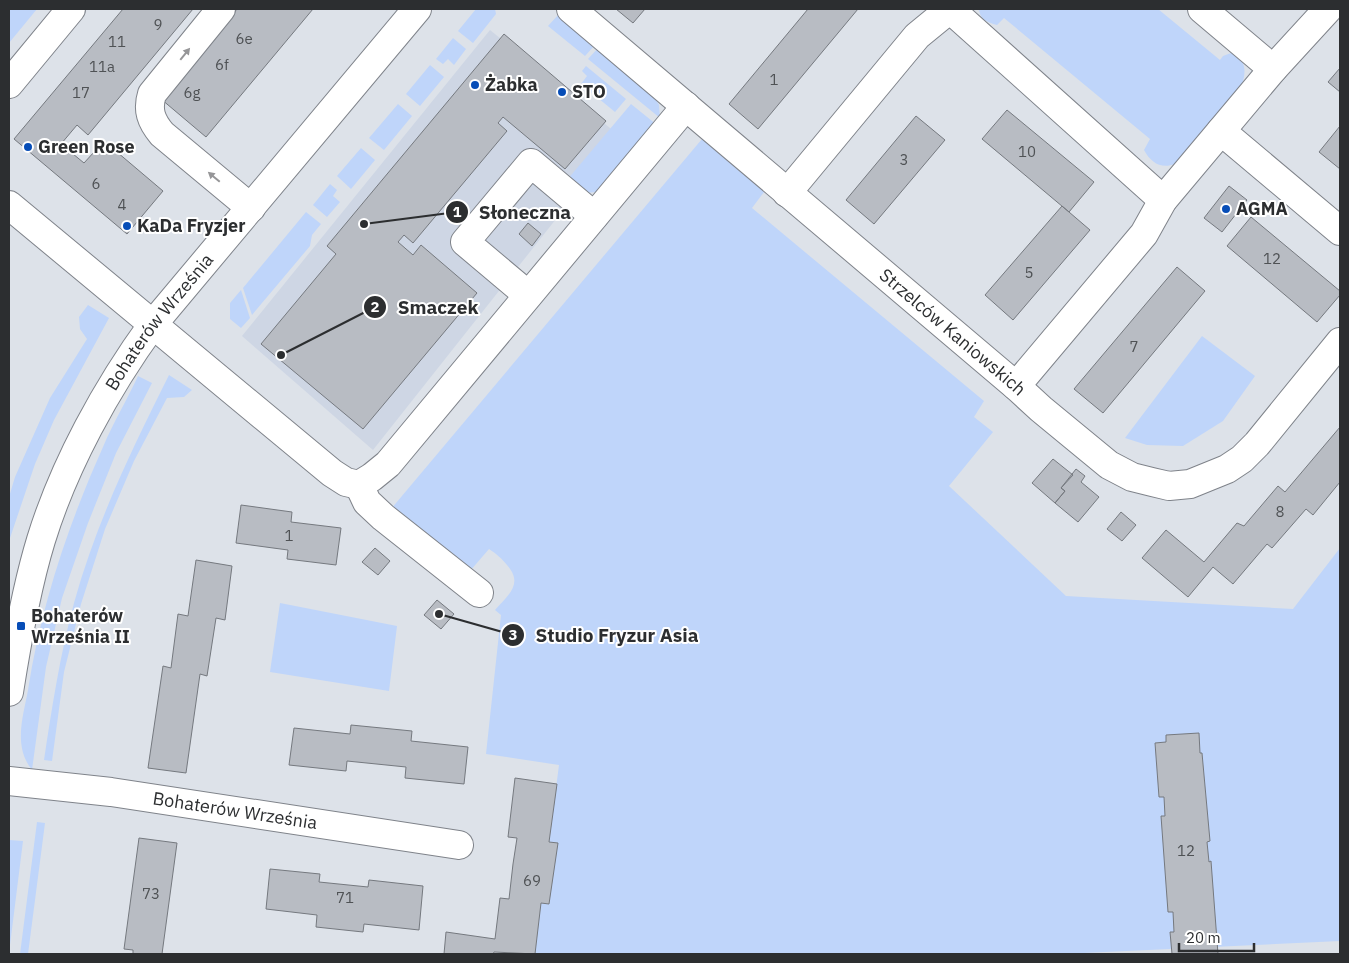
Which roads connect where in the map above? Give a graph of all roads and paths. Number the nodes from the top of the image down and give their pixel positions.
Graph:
1 (72, 9) edge
2 (221, 9) edge
3 (417, 9) edge
4 (571, 9) edge
5 (950, 9) edge
6 (1202, 9) edge
7 (1328, 9) edge
8 (1273, 69) junction
9 (9, 84) edge
10 (686, 106) junction
11 (1221, 131) junction
12 (787, 193) junction
13 (1164, 200) junction
14 (9, 205) edge
15 (251, 208) junction
16 (594, 216) junction
17 (1340, 231) edge
18 (528, 295) junction
19 (153, 324) junction
20 (1340, 342) edge
21 (1016, 386) junction
22 (359, 485) junction
23 (479, 593) dead end
24 (9, 692) edge
25 (9, 781) edge
26 (458, 845) dead end

1 - 9 street
15 -> 2 street
3 - 15 street, Bohaterów Września
4 - 10 street, Strzelców Kaniowskich
5 - 12 street
5 - 13 street
6 - 8 street
7 - 8 street
8 - 11 street
10 - 12 street, Strzelców Kaniowskich
10 - 16 street
11 - 13 street
11 - 17 street
12 - 21 street, Strzelców Kaniowskich
13 - 21 street
14 - 19 street
15 - 19 street, Bohaterów Września
16 - 18 street
16 - 18 street
18 - 22 street
19 - 22 street
19 - 24 street, Bohaterów Września
20 - 21 street, Strzelców Kaniowskich
22 - 23 street
25 - 26 street, Bohaterów Września

